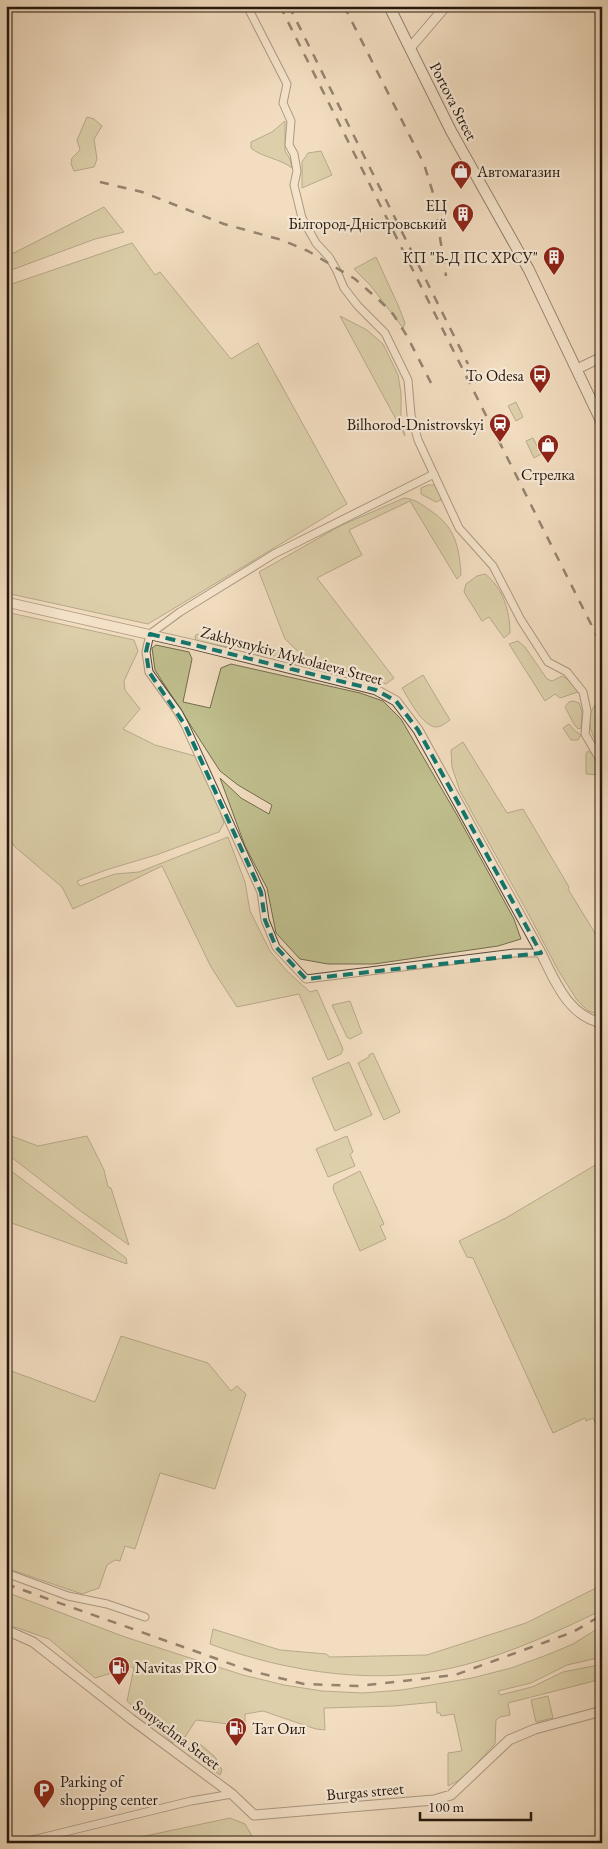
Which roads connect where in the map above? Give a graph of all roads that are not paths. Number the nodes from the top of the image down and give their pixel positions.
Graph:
1 (247, 6) edge
2 (389, 6) edge
3 (446, 6) edge
4 (410, 48) junction
5 (602, 357) edge
6 (577, 369) junction
7 (602, 423) edge
8 (434, 474) junction
9 (6, 602) edge
10 (150, 634) junction
11 (602, 763) edge
12 (541, 953) junction
13 (602, 1023) edge
14 (6, 1573) edge
15 (145, 1617) dead end
16 (6, 1630) edge
17 (602, 1711) edge
18 (232, 1794) junction
19 (20, 1843) edge

1 - 8 street
2 - 4 main road, Portova Street
3 - 4 street
4 - 6 main road, Portova Street
5 - 6 street
6 - 7 main road, Portova Street
8 - 10 street
8 - 11 street
9 - 10 street, Zakhysnykiv Mykolaieva Street
10 - 12 street, Zakhysnykiv Mykolaieva Street
10 - 12 street
12 - 13 street, Zakhysnykiv Mykolaieva Street
14 - 15 street
16 - 18 street, Sonyachna Street
17 - 18 street, Burgas street
18 - 19 street

